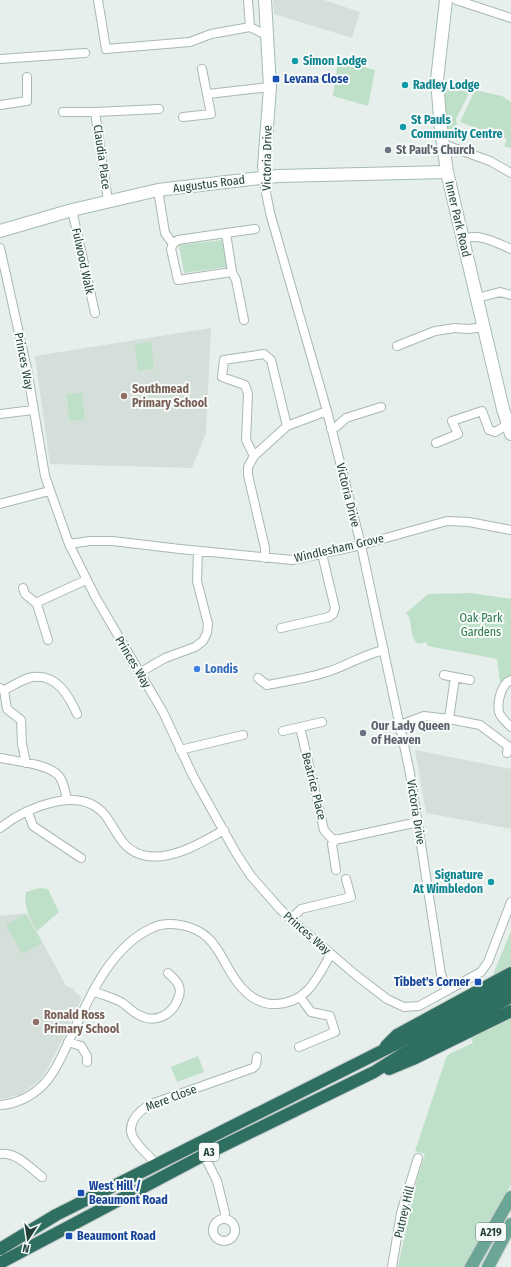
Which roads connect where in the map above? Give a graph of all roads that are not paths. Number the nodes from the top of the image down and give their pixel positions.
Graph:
1 (98, 0) edge
2 (248, 0) edge
3 (265, 0) edge
4 (446, 0) edge
5 (456, 0) edge
6 (511, 18) edge
7 (250, 27) junction
8 (268, 36) junction
9 (85, 53) dead end
10 (0, 59) edge
11 (202, 69) dead end
12 (27, 77) dead end
13 (270, 87) junction
14 (208, 94) junction
15 (0, 105) edge
16 (159, 109) dead end
17 (63, 112) dead end
18 (95, 112) junction
19 (183, 117) dead end
20 (443, 144) junction
21 (447, 172) junction
22 (511, 173) edge
23 (266, 178) junction
24 (158, 190) junction
25 (108, 201) junction
26 (72, 210) junction
27 (255, 229) dead end
28 (0, 231) edge
29 (226, 233) junction
30 (462, 239) junction
31 (173, 244) junction
32 (0, 248) edge
33 (511, 249) edge
34 (232, 272) junction
35 (511, 295) edge
36 (477, 298) junction
37 (95, 313) dead end
38 (244, 320) dead end
39 (483, 327) junction
40 (396, 346) dead end
41 (381, 407) dead end
42 (507, 408) edge
43 (33, 410) junction
44 (327, 411) junction
45 (0, 414) edge
46 (287, 426) junction
47 (331, 429) junction
48 (509, 429) edge
49 (436, 443) dead end
50 (254, 456) junction
51 (49, 491) junction
52 (0, 504) edge
53 (511, 530) edge
54 (69, 544) junction
55 (361, 545) junction
56 (198, 551) junction
57 (322, 554) junction
58 (265, 558) junction
59 (86, 580) junction
60 (23, 588) dead end
61 (37, 604) junction
62 (281, 628) dead end
63 (48, 640) dead end
64 (384, 650) junction
65 (139, 673) junction
66 (444, 675) dead end
67 (455, 677) junction
68 (258, 678) dead end
69 (470, 680) dead end
70 (511, 680) edge
71 (2, 689) edge
72 (77, 714) dead end
73 (449, 719) junction
74 (322, 722) dead end
75 (400, 725) junction
76 (300, 727) junction
77 (511, 727) edge
78 (282, 731) dead end
79 (242, 736) dead end
80 (180, 750) junction
81 (507, 754) dead end
82 (0, 758) edge
83 (26, 763) junction
84 (67, 799) junction
85 (28, 812) junction
86 (418, 822) junction
87 (0, 828) edge
88 (224, 830) junction
89 (337, 839) junction
90 (82, 858) dead end
91 (336, 870) dead end
92 (346, 879) dead end
93 (511, 902) edge
94 (291, 919) junction
95 (331, 954) junction
96 (168, 973) dead end
97 (511, 973) edge
98 (511, 986) edge
99 (93, 991) junction
100 (447, 991) junction
101 (511, 997) edge
102 (300, 998) junction
103 (497, 998) junction
104 (511, 1011) edge
105 (68, 1042) junction
106 (299, 1047) dead end
107 (379, 1052) junction
108 (257, 1057) dead end
109 (87, 1062) dead end
110 (374, 1072) junction
111 (0, 1105) edge
112 (0, 1154) edge
113 (204, 1155) junction
114 (418, 1158) dead end
115 (156, 1165) junction
116 (42, 1177) dead end
117 (511, 1197) edge
118 (224, 1219) dead end
119 (511, 1224) edge
120 (0, 1248) edge
121 (0, 1263) edge
122 (392, 1267) edge
123 (471, 1267) edge
124 (488, 1267) edge

1 - 7 street
2 - 7 street
3 - 8 street, Victoria Drive
4 - 20 street, Inner Park Road
5 - 6 street
7 - 8 street
8 - 13 street, Victoria Drive
9 - 10 street
11 - 14 street
12 - 15 street
13 - 14 street
13 - 23 street, Victoria Drive
14 - 19 street
16 - 18 street, Claudia Place
17 - 18 street, Claudia Place
18 - 25 street, Claudia Place
20 - 21 street, Inner Park Road
20 - 22 street
21 - 23 street, Augustus Road
21 - 30 street, Inner Park Road
23 - 24 street, Augustus Road
23 - 44 street, Victoria Drive
24 - 25 street, Augustus Road
24 - 31 street
25 - 26 street, Augustus Road
26 - 28 street, Augustus Road
26 - 37 street, Fulwood Walk
27 - 29 street
29 - 31 street
29 - 34 street
30 - 33 street
30 - 36 street, Inner Park Road
31 - 34 street
32 - 43 street, Princes Way
34 - 38 street
35 - 36 street
36 - 39 street, Inner Park Road
39 - 40 street
39 - 42 street, Inner Park Road
41 - 47 street
42 - 48 street, Inner Park Road
43 - 45 street
43 - 51 street, Princes Way
44 - 46 street
44 - 47 street, Victoria Drive
46 - 50 street
46 - 50 street
47 - 55 street, Victoria Drive
48 - 49 street
50 - 58 street
51 - 52 street
51 - 54 street, Princes Way
53 - 55 street, Windlesham Grove
54 - 56 street, Windlesham Grove
54 - 59 street, Princes Way
55 - 57 street, Windlesham Grove
55 - 64 street, Victoria Drive
56 - 58 street, Windlesham Grove
56 - 65 street
57 - 58 street, Windlesham Grove
57 - 62 street
59 - 61 street
59 - 65 street, Princes Way
60 - 61 street
61 - 63 street
64 - 68 street
64 - 75 street, Victoria Drive
65 - 80 street, Princes Way
66 - 67 street
67 - 69 street
67 - 73 street
70 - 77 street
71 - 72 street
71 - 83 street
73 - 75 street
73 - 81 street
74 - 76 street
75 - 86 street, Victoria Drive
76 - 78 street
76 - 89 street, Beatrice Place
79 - 80 street
80 - 88 street, Princes Way
82 - 83 street
83 - 84 street
84 - 85 street
84 - 88 street
85 - 87 street
85 - 90 street
86 - 89 street
86 - 100 street, Victoria Drive
88 - 94 street, Princes Way
89 - 91 street
92 - 94 street
93 - 100 street
94 - 95 street, Princes Way
95 - 100 street, Princes Way
95 - 102 street
96 - 99 street
97 - 107 highway, A3
98 - 103 highway, A3
99 - 102 street
99 - 105 street
101 - 103 highway, A3
102 - 106 street
103 - 107 highway, A3
103 - 110 highway, A3
104 - 110 highway, A3
105 - 109 street
105 - 111 street
107 - 115 highway, A3
108 - 115 street, Mere Close
110 - 113 highway, A3
112 - 116 street
113 - 118 street
113 - 121 highway, A3
114 - 122 street, Putney Hill
115 - 120 highway, A3
117 - 123 main road, A219
119 - 124 main road, A219

